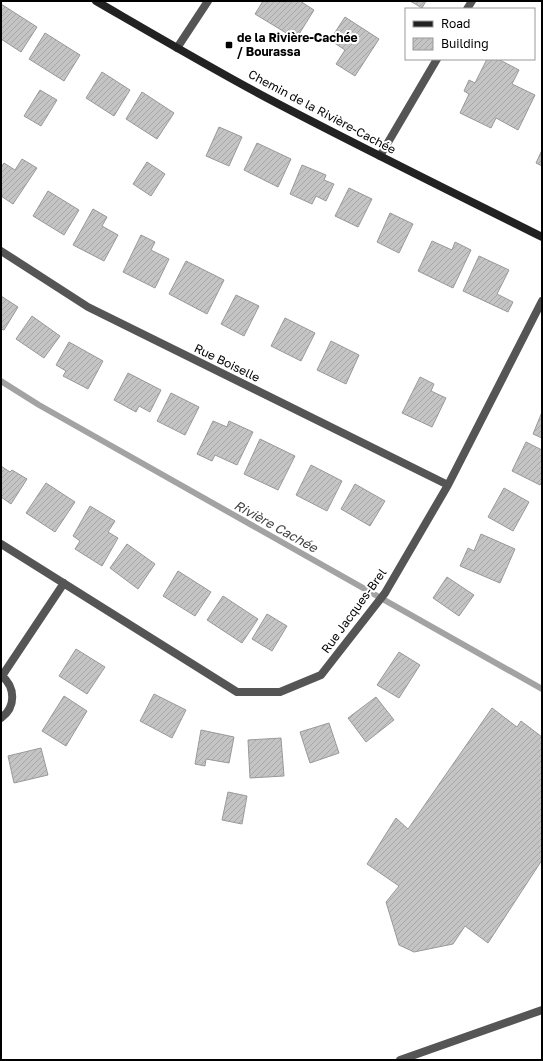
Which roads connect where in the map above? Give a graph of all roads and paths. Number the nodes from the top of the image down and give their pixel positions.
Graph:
1 (96, 1) edge
2 (208, 1) edge
3 (177, 48) junction
4 (436, 60) edge
5 (380, 156) junction
6 (542, 236) edge
7 (1, 251) edge
8 (542, 301) edge
9 (448, 485) junction
10 (1, 544) edge
11 (64, 583) junction
12 (2, 676) edge
13 (1, 718) edge
14 (542, 1010) edge
15 (400, 1060) edge

1 - 3 street, Chemin de la Rivière-Cachée
2 - 3 street
3 - 5 street, Chemin de la Rivière-Cachée
4 - 5 street
5 - 6 street, Chemin de la Rivière-Cachée
7 - 9 street, Rue Boiselle
8 - 9 street, Rue Jacques-Brel
9 - 11 street, Rue Jacques-Brel
10 - 11 street, Rue Jacques-Brel
11 - 12 street
12 - 13 street
14 - 15 street

